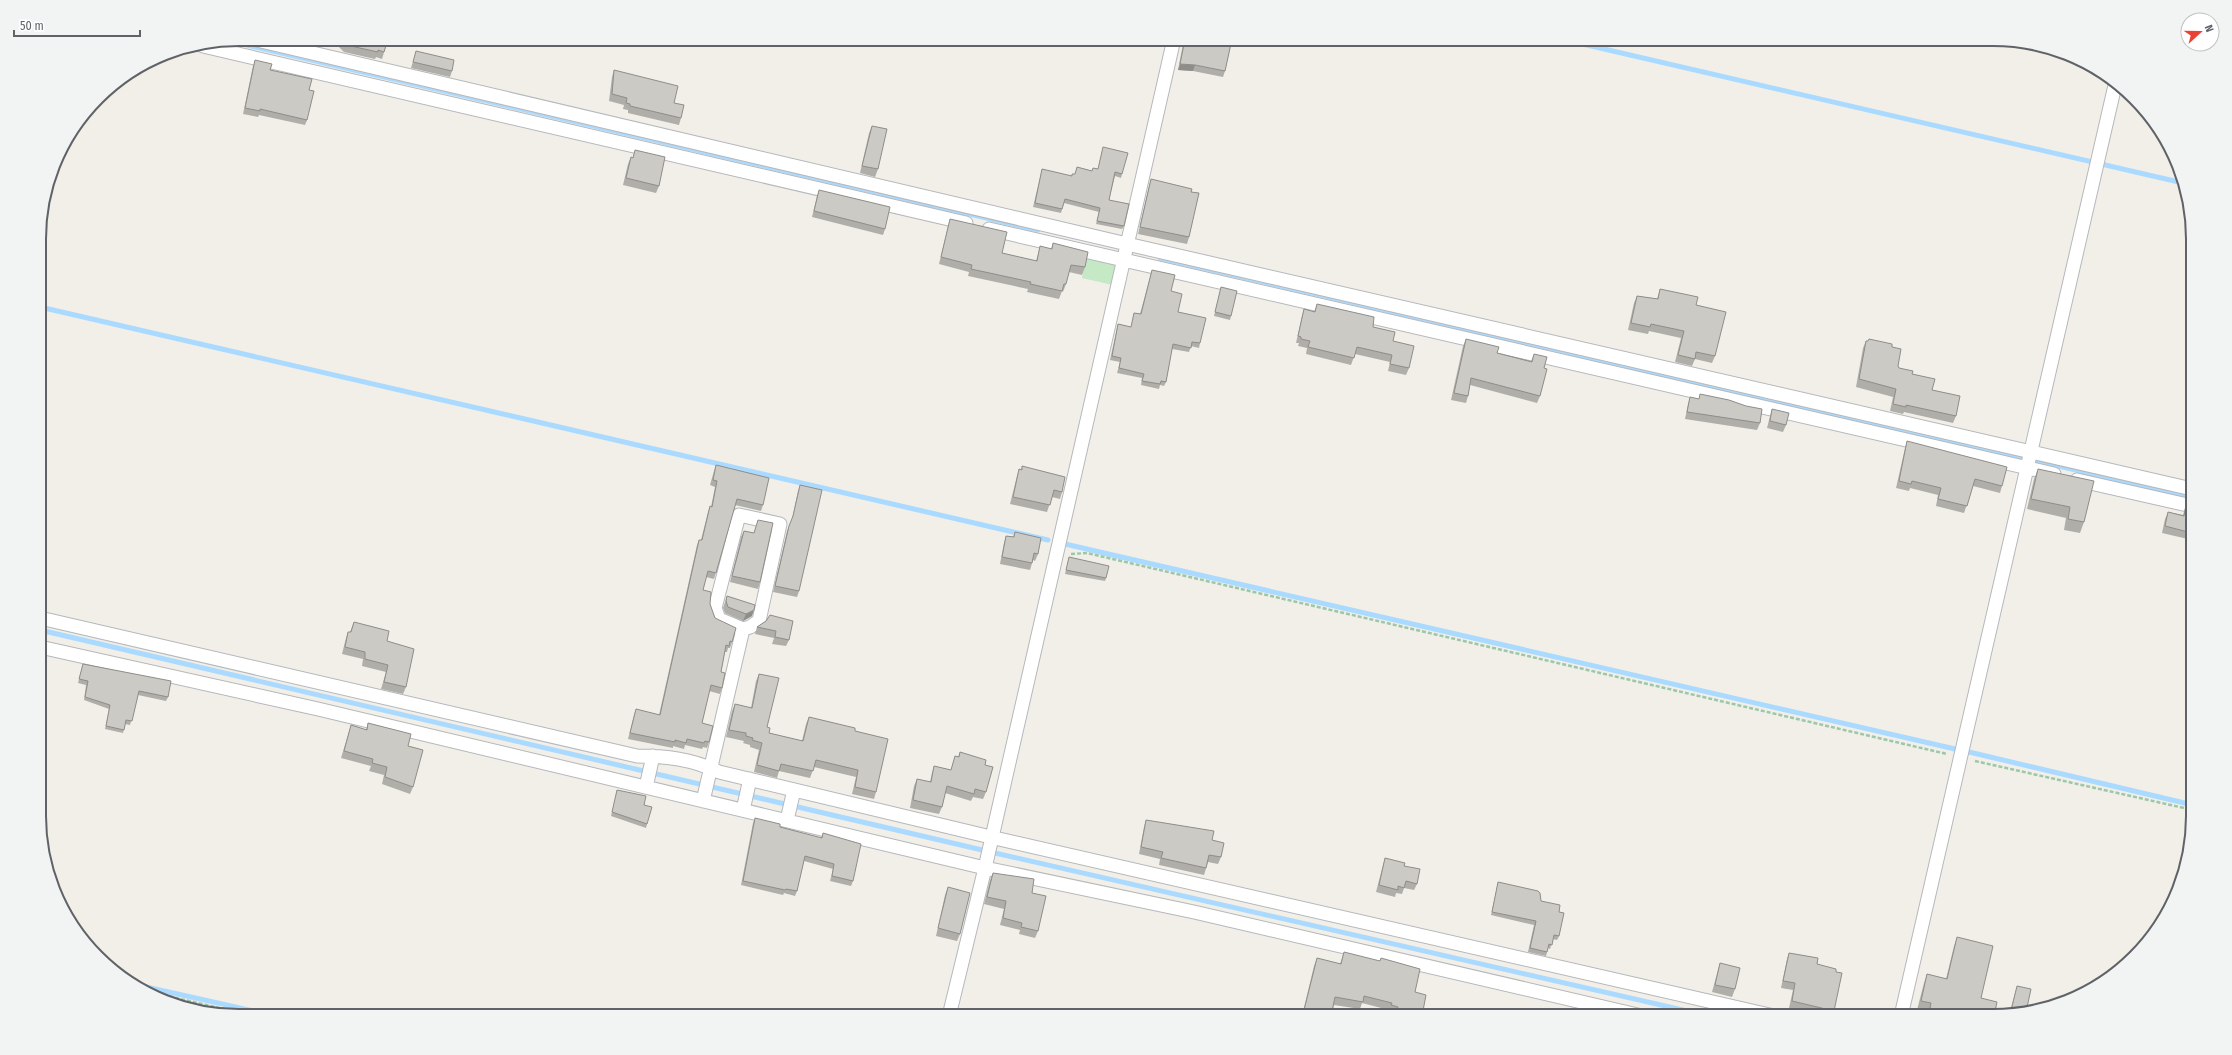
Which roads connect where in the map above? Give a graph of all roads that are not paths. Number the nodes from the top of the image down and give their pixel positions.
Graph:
1 (282, 46) edge
2 (1172, 46) edge
3 (212, 48) edge
4 (2114, 89) edge
5 (1126, 251) junction
6 (2029, 460) junction
7 (2186, 488) edge
8 (2186, 504) edge
9 (46, 619) edge
10 (743, 629) junction
11 (46, 648) edge
12 (711, 768) junction
13 (650, 771) junction
14 (706, 791) junction
15 (747, 795) junction
16 (791, 805) junction
17 (991, 841) junction
18 (986, 863) junction
19 (951, 1009) edge
20 (1612, 1009) edge
21 (1743, 1009) edge
22 (1903, 1009) edge

1 - 5 street
2 - 5 street
3 - 5 street
4 - 6 street
5 - 6 street
5 - 6 street
5 - 17 street
6 - 7 street
6 - 8 street
6 - 22 street
9 - 13 street
10 - 10 street
10 - 12 street
11 - 13 street
12 - 13 street
12 - 14 street
12 - 15 street
13 - 14 street
14 - 15 street
15 - 16 street
15 - 16 street
16 - 17 street
16 - 18 street
17 - 18 street
17 - 21 street
18 - 19 street
18 - 20 street

